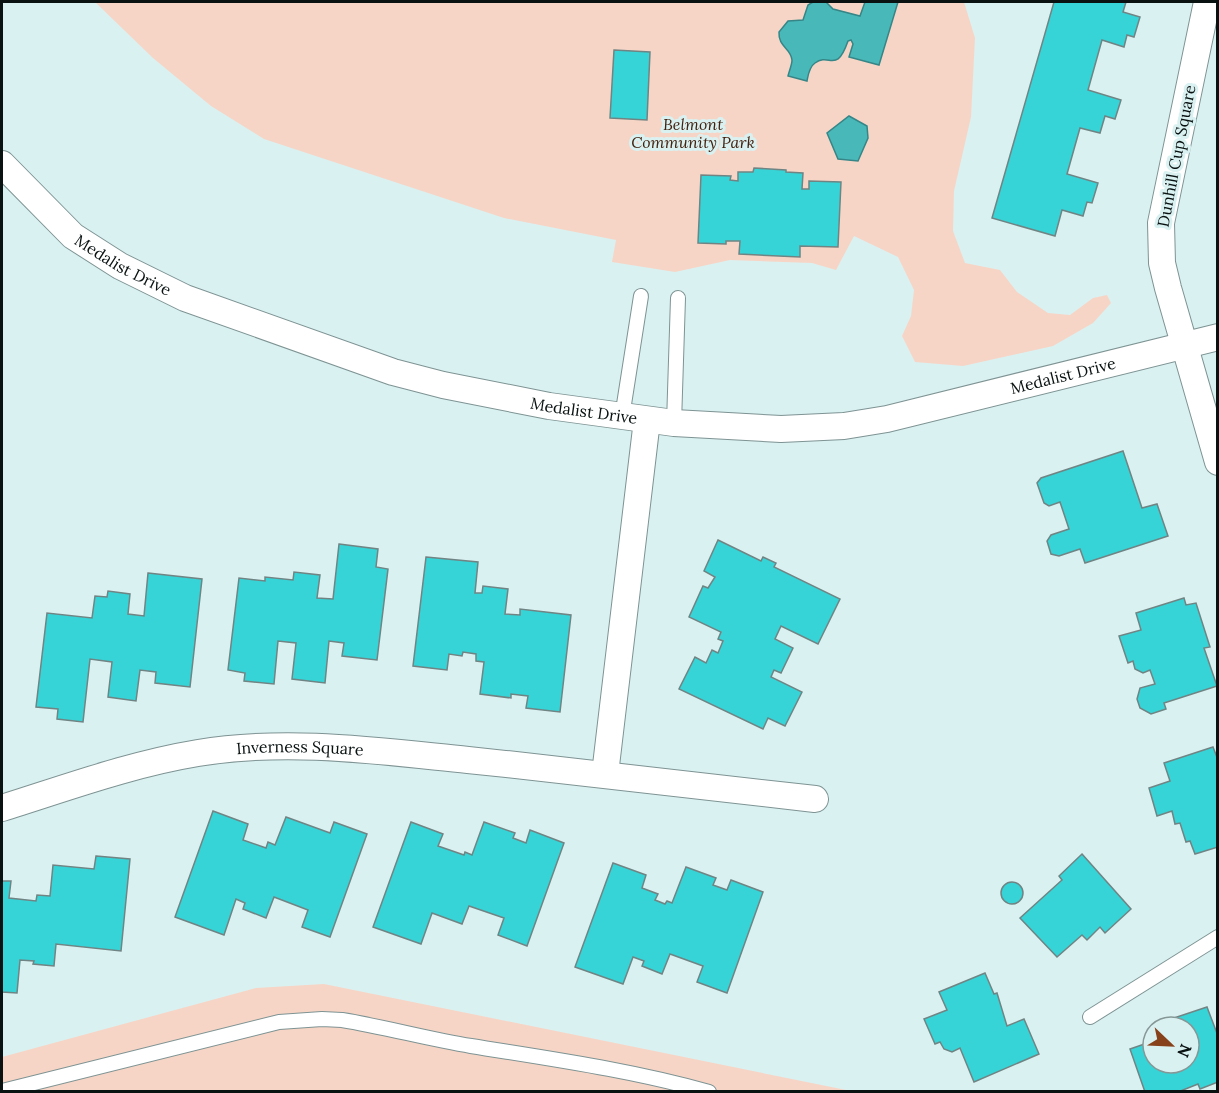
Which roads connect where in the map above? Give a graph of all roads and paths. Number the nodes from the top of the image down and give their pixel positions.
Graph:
1 (1208, 2) edge
2 (2, 164) edge
3 (641, 296) dead end
4 (678, 298) dead end
5 (1218, 337) edge
6 (1185, 344) junction
7 (622, 417) junction
8 (647, 420) junction
9 (674, 423) junction
10 (1218, 462) edge
11 (605, 774) junction
12 (815, 799) dead end
13 (2, 808) edge
14 (1218, 937) edge
15 (1090, 1017) dead end
16 (2, 1091) edge
17 (709, 1092) edge

1 - 6 street, Dunhill Cup Square
2 - 7 street, Medalist Drive
3 - 7 lane
4 - 9 lane
5 - 6 street, Medalist Drive
6 - 9 street, Medalist Drive
6 - 10 street, Dunhill Cup Square
7 - 8 street, Medalist Drive
8 - 9 street, Medalist Drive
8 - 11 street
11 - 12 street, Inverness Square
11 - 13 street, Inverness Square
14 - 15 lane
16 - 17 lane

